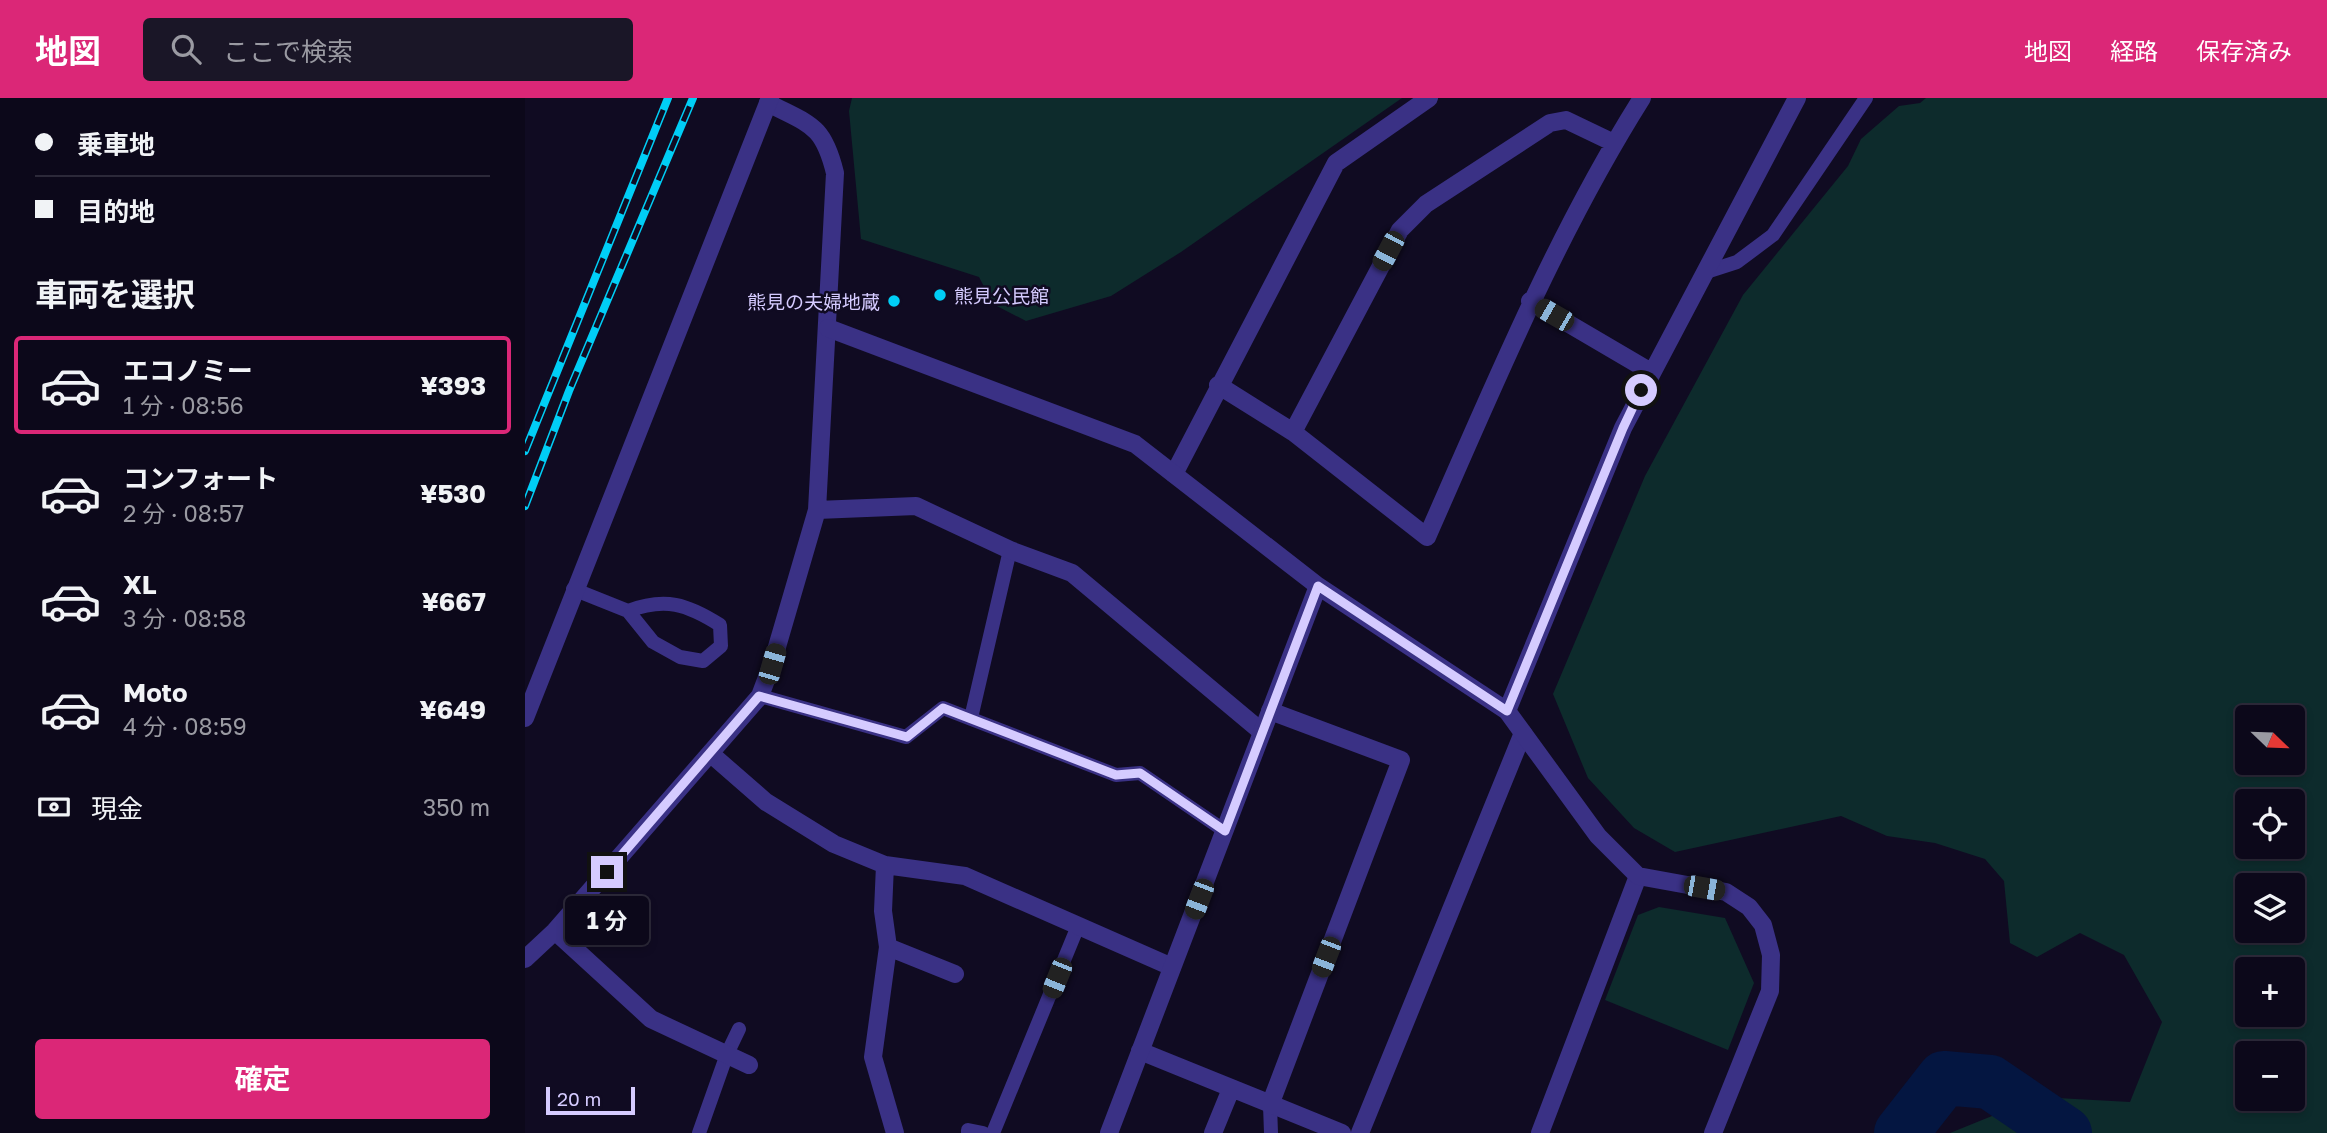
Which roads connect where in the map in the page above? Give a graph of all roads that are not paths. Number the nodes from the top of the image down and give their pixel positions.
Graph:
1 (1429, 98) edge
2 (1642, 98) edge
3 (1797, 98) edge
4 (1866, 98) edge
5 (769, 101) edge
6 (1614, 143) junction
7 (1706, 272) junction
8 (1530, 301) junction
9 (828, 328) junction
10 (1651, 372) junction
11 (1218, 385) junction
12 (1293, 432) junction
13 (1174, 474) junction
14 (817, 510) junction
15 (1010, 550) junction
16 (1318, 586) junction
17 (573, 589) junction
18 (628, 611) junction
19 (759, 696) junction
20 (1270, 711) junction
21 (1507, 711) junction
22 (525, 718) edge
23 (971, 718) junction
24 (1262, 732) junction
25 (1523, 733) junction
26 (711, 754) junction
27 (1225, 831) junction
28 (885, 865) junction
29 (1638, 876) junction
30 (1078, 926) junction
31 (555, 932) junction
32 (888, 947) junction
33 (525, 959) edge
34 (1172, 967) junction
35 (955, 974) dead end
36 (739, 1029) dead end
37 (1140, 1051) junction
38 (727, 1054) junction
39 (749, 1065) dead end
40 (1231, 1089) junction
41 (1270, 1105) junction
42 (699, 1133) edge
43 (895, 1133) edge
44 (968, 1133) edge
45 (983, 1133) edge
46 (993, 1133) edge
47 (1109, 1133) edge
48 (1213, 1133) edge
49 (1271, 1133) edge
50 (1342, 1133) edge
51 (1360, 1133) edge
52 (1539, 1133) edge
53 (1713, 1133) edge

1 - 11 street
2 - 6 street
3 - 7 street
4 - 7 lane
5 - 9 street
5 - 17 street
6 - 8 street
6 - 12 street
7 - 10 street
8 - 10 street
8 - 12 street
9 - 13 street
9 - 14 street
10 - 21 street
11 - 12 street
11 - 13 street
13 - 16 street
14 - 15 street
14 - 19 street
15 - 23 lane
15 - 24 street
16 - 20 street
16 - 21 street
17 - 18 lane
17 - 22 street
18 - 18 lane
19 - 23 lane
19 - 26 street
20 - 24 street
20 - 41 street
21 - 25 street
23 - 27 lane
24 - 27 street
25 - 29 street
25 - 51 street
26 - 28 street
26 - 31 street
27 - 34 street
28 - 30 street
28 - 32 street
29 - 52 street
29 - 53 street
30 - 34 street
30 - 46 lane
31 - 33 street
31 - 38 street
32 - 35 street
32 - 43 street
34 - 37 street
36 - 38 lane
37 - 40 street
37 - 47 street
38 - 39 street
38 - 42 lane
40 - 41 street
40 - 48 street
41 - 49 lane
41 - 50 street
44 - 45 lane

